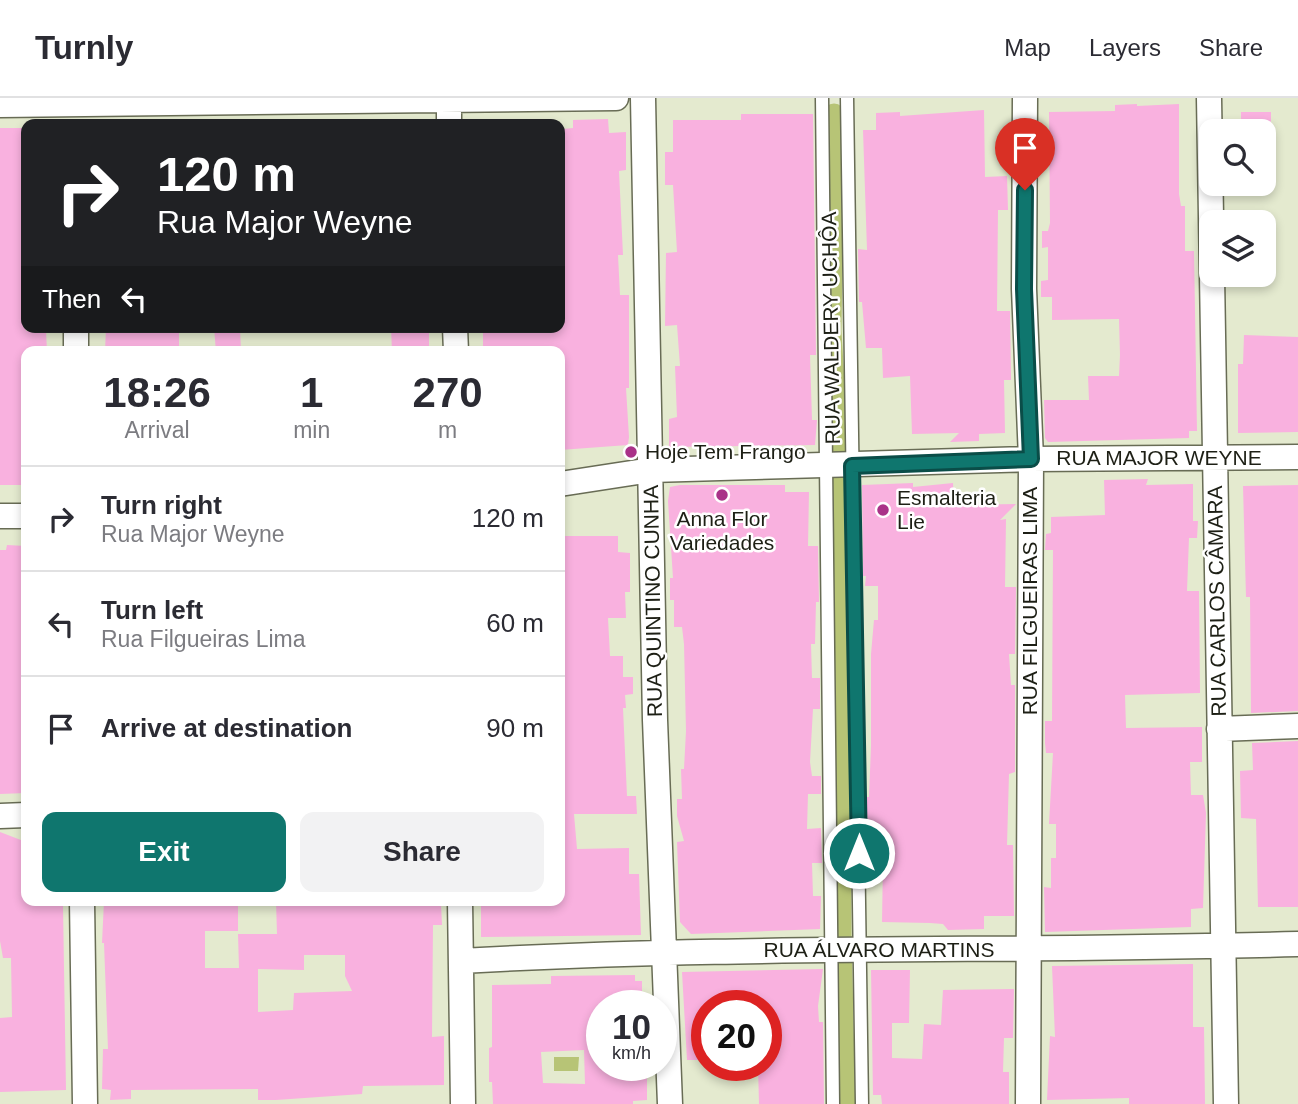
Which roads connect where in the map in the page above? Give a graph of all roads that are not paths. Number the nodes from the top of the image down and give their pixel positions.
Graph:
1 (616, 98) edge
2 (643, 98) edge
3 (822, 98) edge
4 (847, 98) edge
5 (1025, 98) edge
6 (1209, 98) edge
7 (449, 99) edge
8 (0, 104) edge
9 (73, 109) edge
10 (449, 119) edge
11 (1298, 457) edge
12 (1215, 458) junction
13 (1031, 459) junction
14 (826, 466) junction
15 (852, 466) junction
16 (651, 470) junction
17 (565, 484) edge
18 (0, 516) edge
19 (21, 516) edge
20 (1298, 726) edge
21 (1219, 730) junction
22 (21, 815) edge
23 (0, 816) edge
24 (82, 906) edge
25 (460, 906) edge
26 (1298, 944) edge
27 (1226, 946) junction
28 (831, 950) junction
29 (1028, 950) junction
30 (663, 952) junction
31 (858, 952) junction
32 (461, 961) junction
33 (85, 1104) edge
34 (463, 1104) edge
35 (670, 1104) edge
36 (833, 1104) edge
37 (862, 1104) edge
38 (1028, 1104) edge
39 (1226, 1104) edge

1 - 7 street
2 - 16 street, RUA QUINTINO CUNHA
3 - 14 lane, RUA WALDERY UCHÔA
4 - 15 lane, RUA WALDERY UCHÔA
5 - 13 street, RUA FILGUEIRAS LIMA
6 - 12 street, RUA CARLOS CÂMARA
7 - 9 street
7 - 10 street
8 - 9 street
11 - 12 street, RUA MAJOR WEYNE
12 - 13 street, RUA MAJOR WEYNE
12 - 21 street, RUA CARLOS CÂMARA
13 - 15 street, RUA MAJOR WEYNE
13 - 29 street, RUA FILGUEIRAS LIMA
14 - 15 street, RUA MAJOR WEYNE
14 - 16 street, RUA MAJOR WEYNE
14 - 28 lane, RUA WALDERY UCHÔA
15 - 31 lane, RUA WALDERY UCHÔA
16 - 17 street, RUA MAJOR WEYNE
16 - 30 street, RUA QUINTINO CUNHA
18 - 19 street
20 - 21 street
21 - 27 street, RUA CARLOS CÂMARA
22 - 23 street
24 - 33 street
25 - 32 street
26 - 27 street, RUA ÁLVARO MARTINS
27 - 29 street, RUA ÁLVARO MARTINS
27 - 39 street, RUA CARLOS CÂMARA
28 - 30 street, RUA ÁLVARO MARTINS
28 - 31 street, RUA ÁLVARO MARTINS
28 - 36 lane, RUA WALDERY UCHÔA
29 - 31 street, RUA ÁLVARO MARTINS
29 - 38 street, RUA FILGUEIRAS LIMA
30 - 32 street, RUA ÁLVARO MARTINS
30 - 35 street, RUA QUINTINO CUNHA
31 - 37 lane, RUA WALDERY UCHÔA
32 - 34 street

